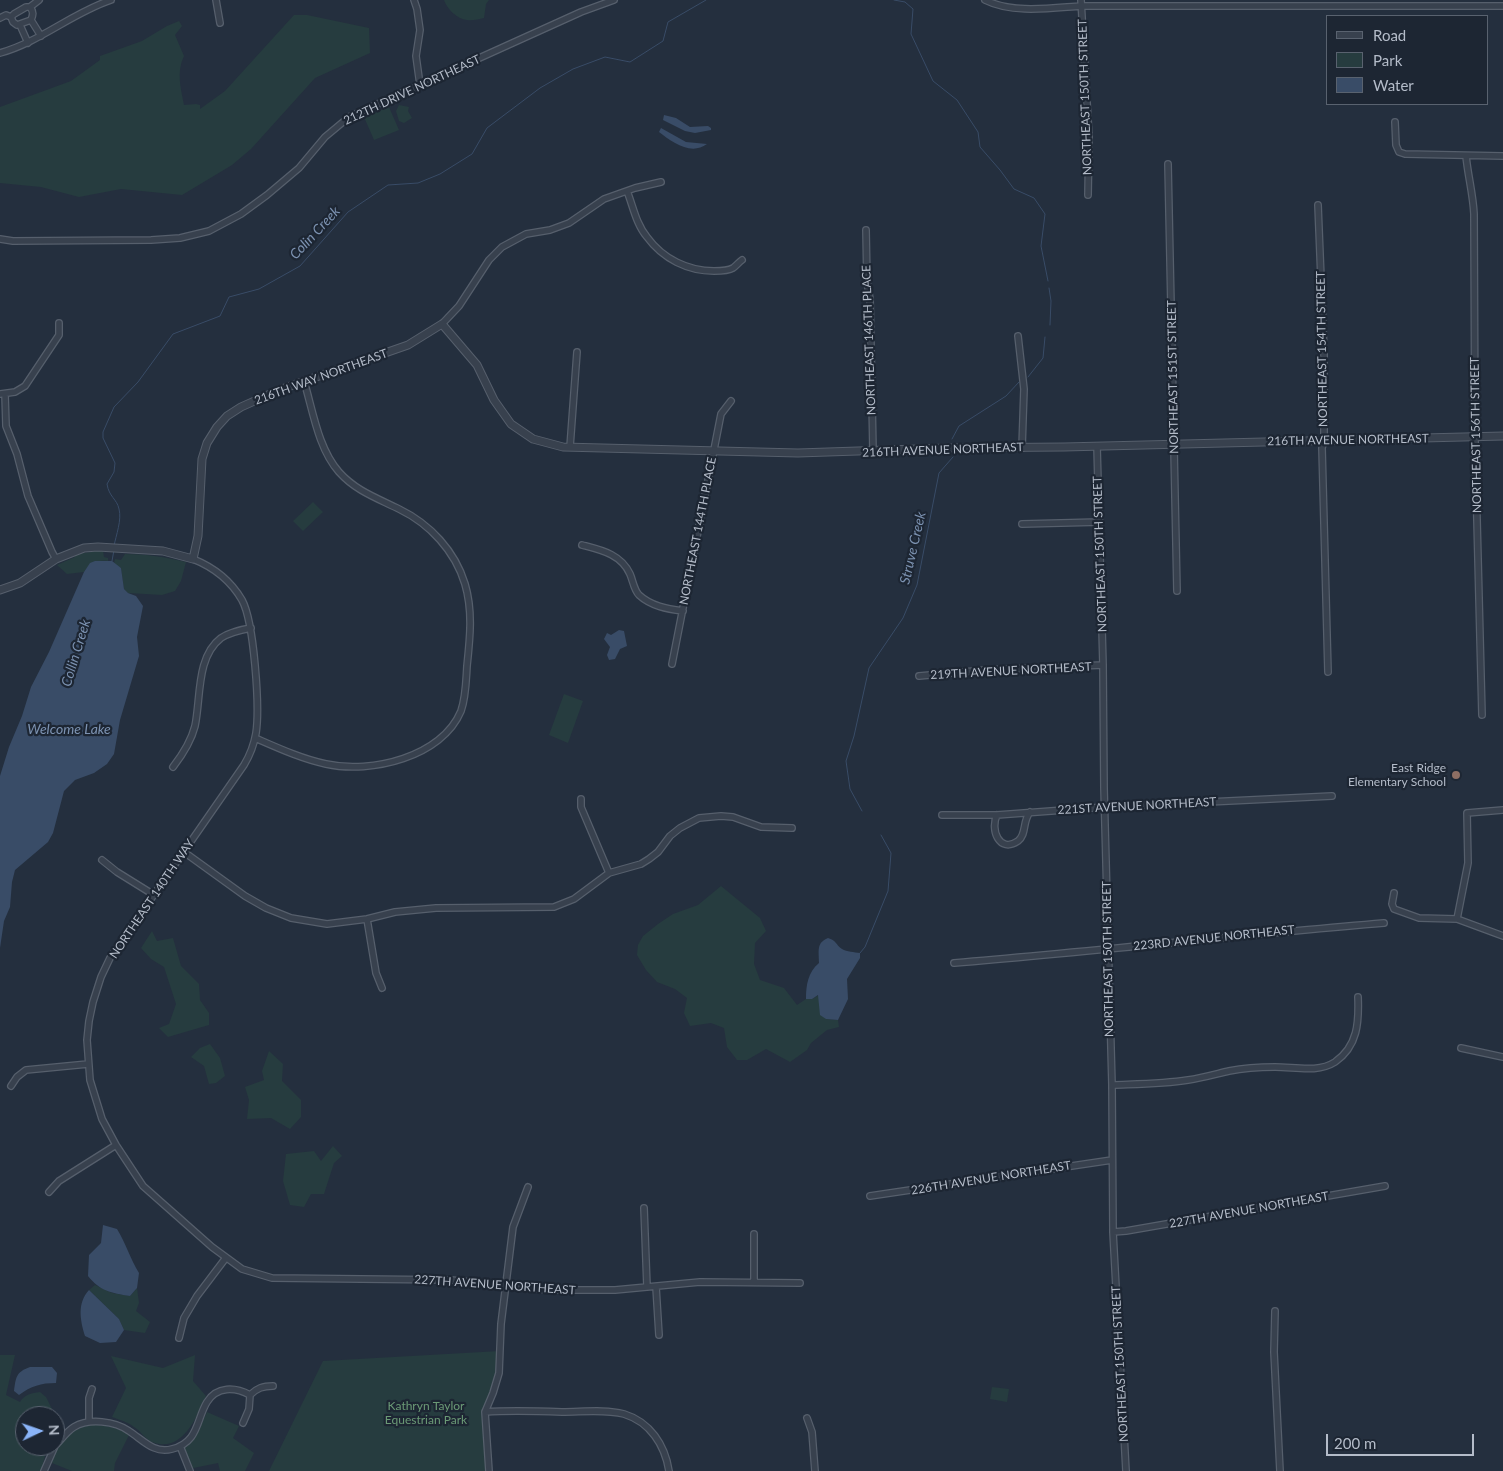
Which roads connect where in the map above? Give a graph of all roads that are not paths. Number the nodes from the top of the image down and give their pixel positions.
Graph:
1 (39, 0) edge
2 (109, 0) edge
3 (216, 0) edge
4 (414, 0) edge
5 (614, 0) edge
6 (985, 0) edge
7 (1081, 3) edge
8 (1274, 3) edge
9 (1463, 3) edge
10 (1503, 6) edge
11 (30, 7) junction
12 (11, 17) junction
13 (0, 18) edge
14 (31, 20) junction
15 (220, 23) dead end
16 (20, 25) junction
17 (41, 36) junction
18 (28, 43) junction
19 (0, 53) edge
20 (420, 85) junction
21 (1395, 122) dead end
22 (1466, 156) junction
23 (1503, 156) edge
24 (1168, 164) dead end
25 (661, 182) dead end
26 (627, 191) junction
27 (1088, 195) dead end
28 (1318, 205) dead end
29 (866, 230) dead end
30 (0, 239) edge
31 (742, 260) dead end
32 (59, 323) dead end
33 (442, 324) junction
34 (1018, 336) dead end
35 (577, 352) dead end
36 (304, 381) junction
37 (2, 394) edge
38 (731, 401) dead end
39 (1503, 436) edge
40 (1476, 437) junction
41 (1324, 441) junction
42 (1174, 444) junction
43 (1097, 446) junction
44 (570, 448) junction
45 (1022, 448) junction
46 (714, 452) junction
47 (874, 452) junction
48 (1100, 522) junction
49 (1022, 524) dead end
50 (582, 546) dead end
51 (56, 558) junction
52 (193, 559) junction
53 (0, 590) edge
54 (1177, 592) dead end
55 (683, 611) junction
56 (251, 628) junction
57 (672, 664) dead end
58 (1104, 665) junction
59 (1328, 672) dead end
60 (919, 676) dead end
61 (1482, 715) dead end
62 (255, 738) junction
63 (173, 767) dead end
64 (1332, 796) dead end
65 (581, 799) dead end
66 (1105, 807) junction
67 (1503, 810) edge
68 (1030, 812) junction
69 (942, 815) dead end
70 (997, 815) junction
71 (792, 828) dead end
72 (184, 852) junction
73 (102, 860) dead end
74 (609, 873) junction
75 (1394, 893) dead end
76 (154, 894) junction
77 (366, 920) junction
78 (1457, 920) junction
79 (1384, 923) dead end
80 (1503, 936) edge
81 (1108, 949) junction
82 (954, 963) dead end
83 (382, 988) dead end
84 (1358, 997) dead end
85 (1462, 1048) dead end
86 (1503, 1057) edge
87 (88, 1064) junction
88 (1112, 1085) junction
89 (11, 1086) dead end
90 (116, 1145) junction
91 (1112, 1160) junction
92 (1386, 1186) dead end
93 (528, 1187) dead end
94 (49, 1192) dead end
95 (870, 1196) dead end
96 (644, 1208) dead end
97 (1113, 1232) junction
98 (754, 1234) dead end
99 (225, 1258) junction
100 (754, 1282) junction
101 (800, 1282) dead end
102 (505, 1286) junction
103 (656, 1287) junction
104 (647, 1288) junction
105 (1275, 1311) dead end
106 (659, 1335) dead end
107 (179, 1338) dead end
108 (273, 1386) dead end
109 (92, 1389) dead end
110 (250, 1395) junction
111 (485, 1412) junction
112 (807, 1418) dead end
113 (89, 1422) junction
114 (243, 1423) dead end
115 (65, 1436) edge
116 (180, 1446) junction
117 (51, 1456) edge
118 (44, 1471) edge
119 (190, 1471) edge
120 (489, 1471) edge
121 (669, 1471) edge
122 (815, 1471) edge
123 (1126, 1471) edge
124 (1280, 1471) edge

1 - 11 street
2 - 17 street
3 - 15 street
4 - 20 street
5 - 20 street, 212TH DRIVE NORTHEAST
6 - 7 street
7 - 8 street
7 - 27 street, NORTHEAST 150TH STREET
8 - 9 street
9 - 10 street
11 - 12 street
11 - 14 street
12 - 13 street
12 - 16 street
14 - 16 street
14 - 17 street
16 - 18 street
17 - 18 street
18 - 19 street
20 - 30 street, 212TH DRIVE NORTHEAST
21 - 22 street
22 - 23 street
22 - 40 street, NORTHEAST 156TH STREET
24 - 42 street, NORTHEAST 151ST STREET
25 - 26 street, 216TH WAY NORTHEAST
26 - 31 street
26 - 33 street, 216TH WAY NORTHEAST
28 - 41 street, NORTHEAST 154TH STREET
29 - 47 street, NORTHEAST 146TH PLACE
32 - 37 street
33 - 36 street, 216TH WAY NORTHEAST
33 - 44 street, 216TH AVENUE NORTHEAST
34 - 45 street
35 - 44 street
36 - 52 street, 216TH WAY NORTHEAST
36 - 62 street
37 - 51 street
38 - 46 street, NORTHEAST 144TH PLACE
39 - 40 street, 216TH AVENUE NORTHEAST
40 - 41 street, 216TH AVENUE NORTHEAST
40 - 61 street, NORTHEAST 156TH STREET
41 - 42 street, 216TH AVENUE NORTHEAST
41 - 59 street, NORTHEAST 154TH STREET
42 - 43 street, 216TH AVENUE NORTHEAST
42 - 54 street, NORTHEAST 151ST STREET
43 - 45 street, 216TH AVENUE NORTHEAST
43 - 48 street, NORTHEAST 150TH STREET
44 - 46 street, 216TH AVENUE NORTHEAST
45 - 47 street, 216TH AVENUE NORTHEAST
46 - 47 street, 216TH AVENUE NORTHEAST
46 - 55 street, NORTHEAST 144TH PLACE
48 - 49 street
48 - 58 street, NORTHEAST 150TH STREET
50 - 55 street
51 - 52 street
51 - 53 street
52 - 56 street, NORTHEAST 140TH WAY
55 - 57 street, NORTHEAST 144TH PLACE
56 - 62 street, NORTHEAST 140TH WAY
56 - 63 street
58 - 60 street, 219TH AVENUE NORTHEAST
58 - 66 street, NORTHEAST 150TH STREET
62 - 72 street, NORTHEAST 140TH WAY
64 - 66 street, 221ST AVENUE NORTHEAST
65 - 74 street
66 - 68 street, 221ST AVENUE NORTHEAST
66 - 81 street, NORTHEAST 150TH STREET
67 - 78 street
68 - 70 street, 221ST AVENUE NORTHEAST
68 - 70 street
69 - 70 street, 221ST AVENUE NORTHEAST
71 - 74 street
72 - 76 street, NORTHEAST 140TH WAY
72 - 77 street
73 - 76 street
74 - 77 street
75 - 78 street
76 - 87 street, NORTHEAST 140TH WAY
77 - 83 street
78 - 80 street
79 - 81 street, 223RD AVENUE NORTHEAST
81 - 82 street, 223RD AVENUE NORTHEAST
81 - 88 street, NORTHEAST 150TH STREET
84 - 88 street
85 - 86 street
87 - 89 street
87 - 90 street, NORTHEAST 140TH WAY
88 - 91 street, NORTHEAST 150TH STREET
90 - 94 street
90 - 99 street, NORTHEAST 140TH WAY
91 - 95 street, 226TH AVENUE NORTHEAST
91 - 97 street, NORTHEAST 150TH STREET
92 - 97 street, 227TH AVENUE NORTHEAST
93 - 102 street
96 - 104 street
97 - 123 street, NORTHEAST 150TH STREET
98 - 100 street
99 - 102 street, 227TH AVENUE NORTHEAST
99 - 107 street
100 - 101 street, 227TH AVENUE NORTHEAST
100 - 103 street, 227TH AVENUE NORTHEAST
102 - 104 street, 227TH AVENUE NORTHEAST
102 - 111 street
103 - 104 street, 227TH AVENUE NORTHEAST
103 - 106 street
105 - 124 street
108 - 110 street
109 - 113 street
110 - 114 street
110 - 116 street
111 - 120 street
111 - 121 street
112 - 122 street
113 - 115 street
113 - 116 street
116 - 119 street
117 - 118 street

